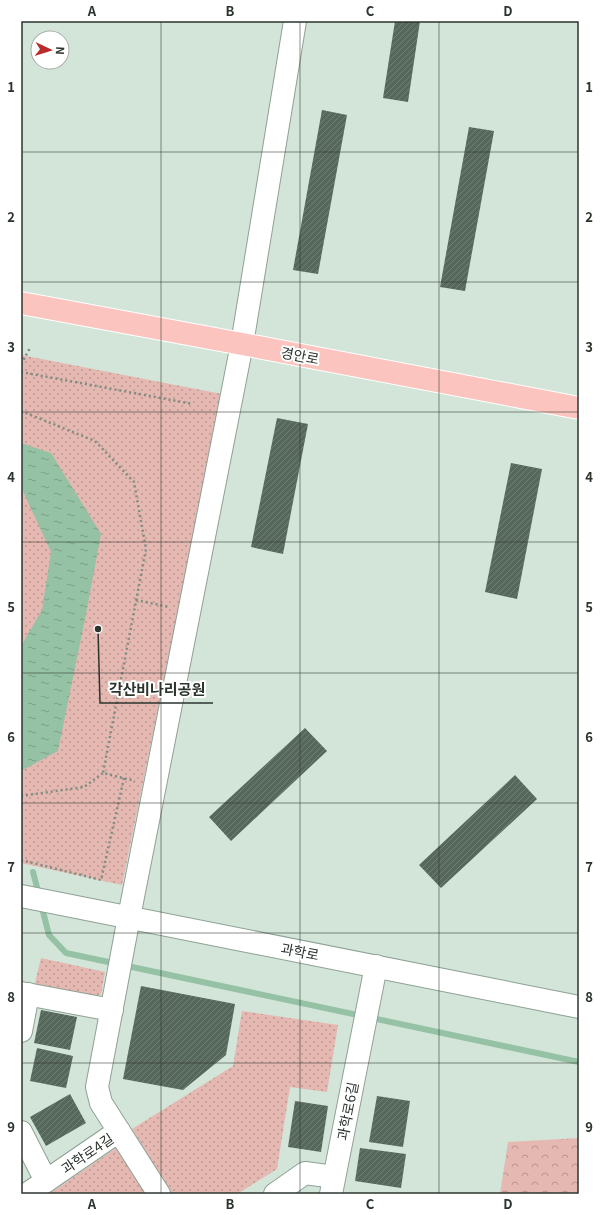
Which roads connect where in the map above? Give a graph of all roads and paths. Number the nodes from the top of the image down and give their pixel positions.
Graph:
1 (295, 21) edge
2 (21, 303) edge
3 (242, 344) junction
4 (30, 348) dead end
5 (21, 364) edge
6 (21, 372) edge
7 (193, 404) dead end
8 (579, 408) edge
9 (21, 411) edge
10 (136, 600) junction
11 (189, 611) junction
12 (103, 773) junction
13 (124, 778) junction
14 (155, 786) junction
15 (21, 796) edge
16 (21, 860) edge
17 (21, 896) edge
18 (129, 917) junction
19 (376, 966) junction
20 (24, 994) edge
21 (579, 1007) edge
22 (112, 1010) junction
23 (21, 1031) edge
24 (119, 1131) junction
25 (21, 1132) edge
26 (46, 1181) junction
27 (333, 1185) edge
28 (27, 1194) edge
29 (159, 1194) edge
30 (275, 1194) edge

1 - 3 street
2 - 3 main road, 경안로
3 - 8 main road, 경안로
3 - 11 street
4 - 5 path
6 - 7 path
9 - 10 path
10 - 11 path
10 - 12 path
11 - 14 street
12 - 13 path
12 - 15 path
13 - 14 path
13 - 16 path
14 - 18 street
17 - 18 street, 과학로
18 - 19 street, 과학로
18 - 22 street, 과학로4길
19 - 21 street, 과학로
19 - 27 street, 과학로6길
20 - 22 street
20 - 23 street
22 - 24 street, 과학로4길
24 - 26 street, 과학로4길
24 - 29 street
25 - 26 street
26 - 28 street, 과학로4길
27 - 30 street

